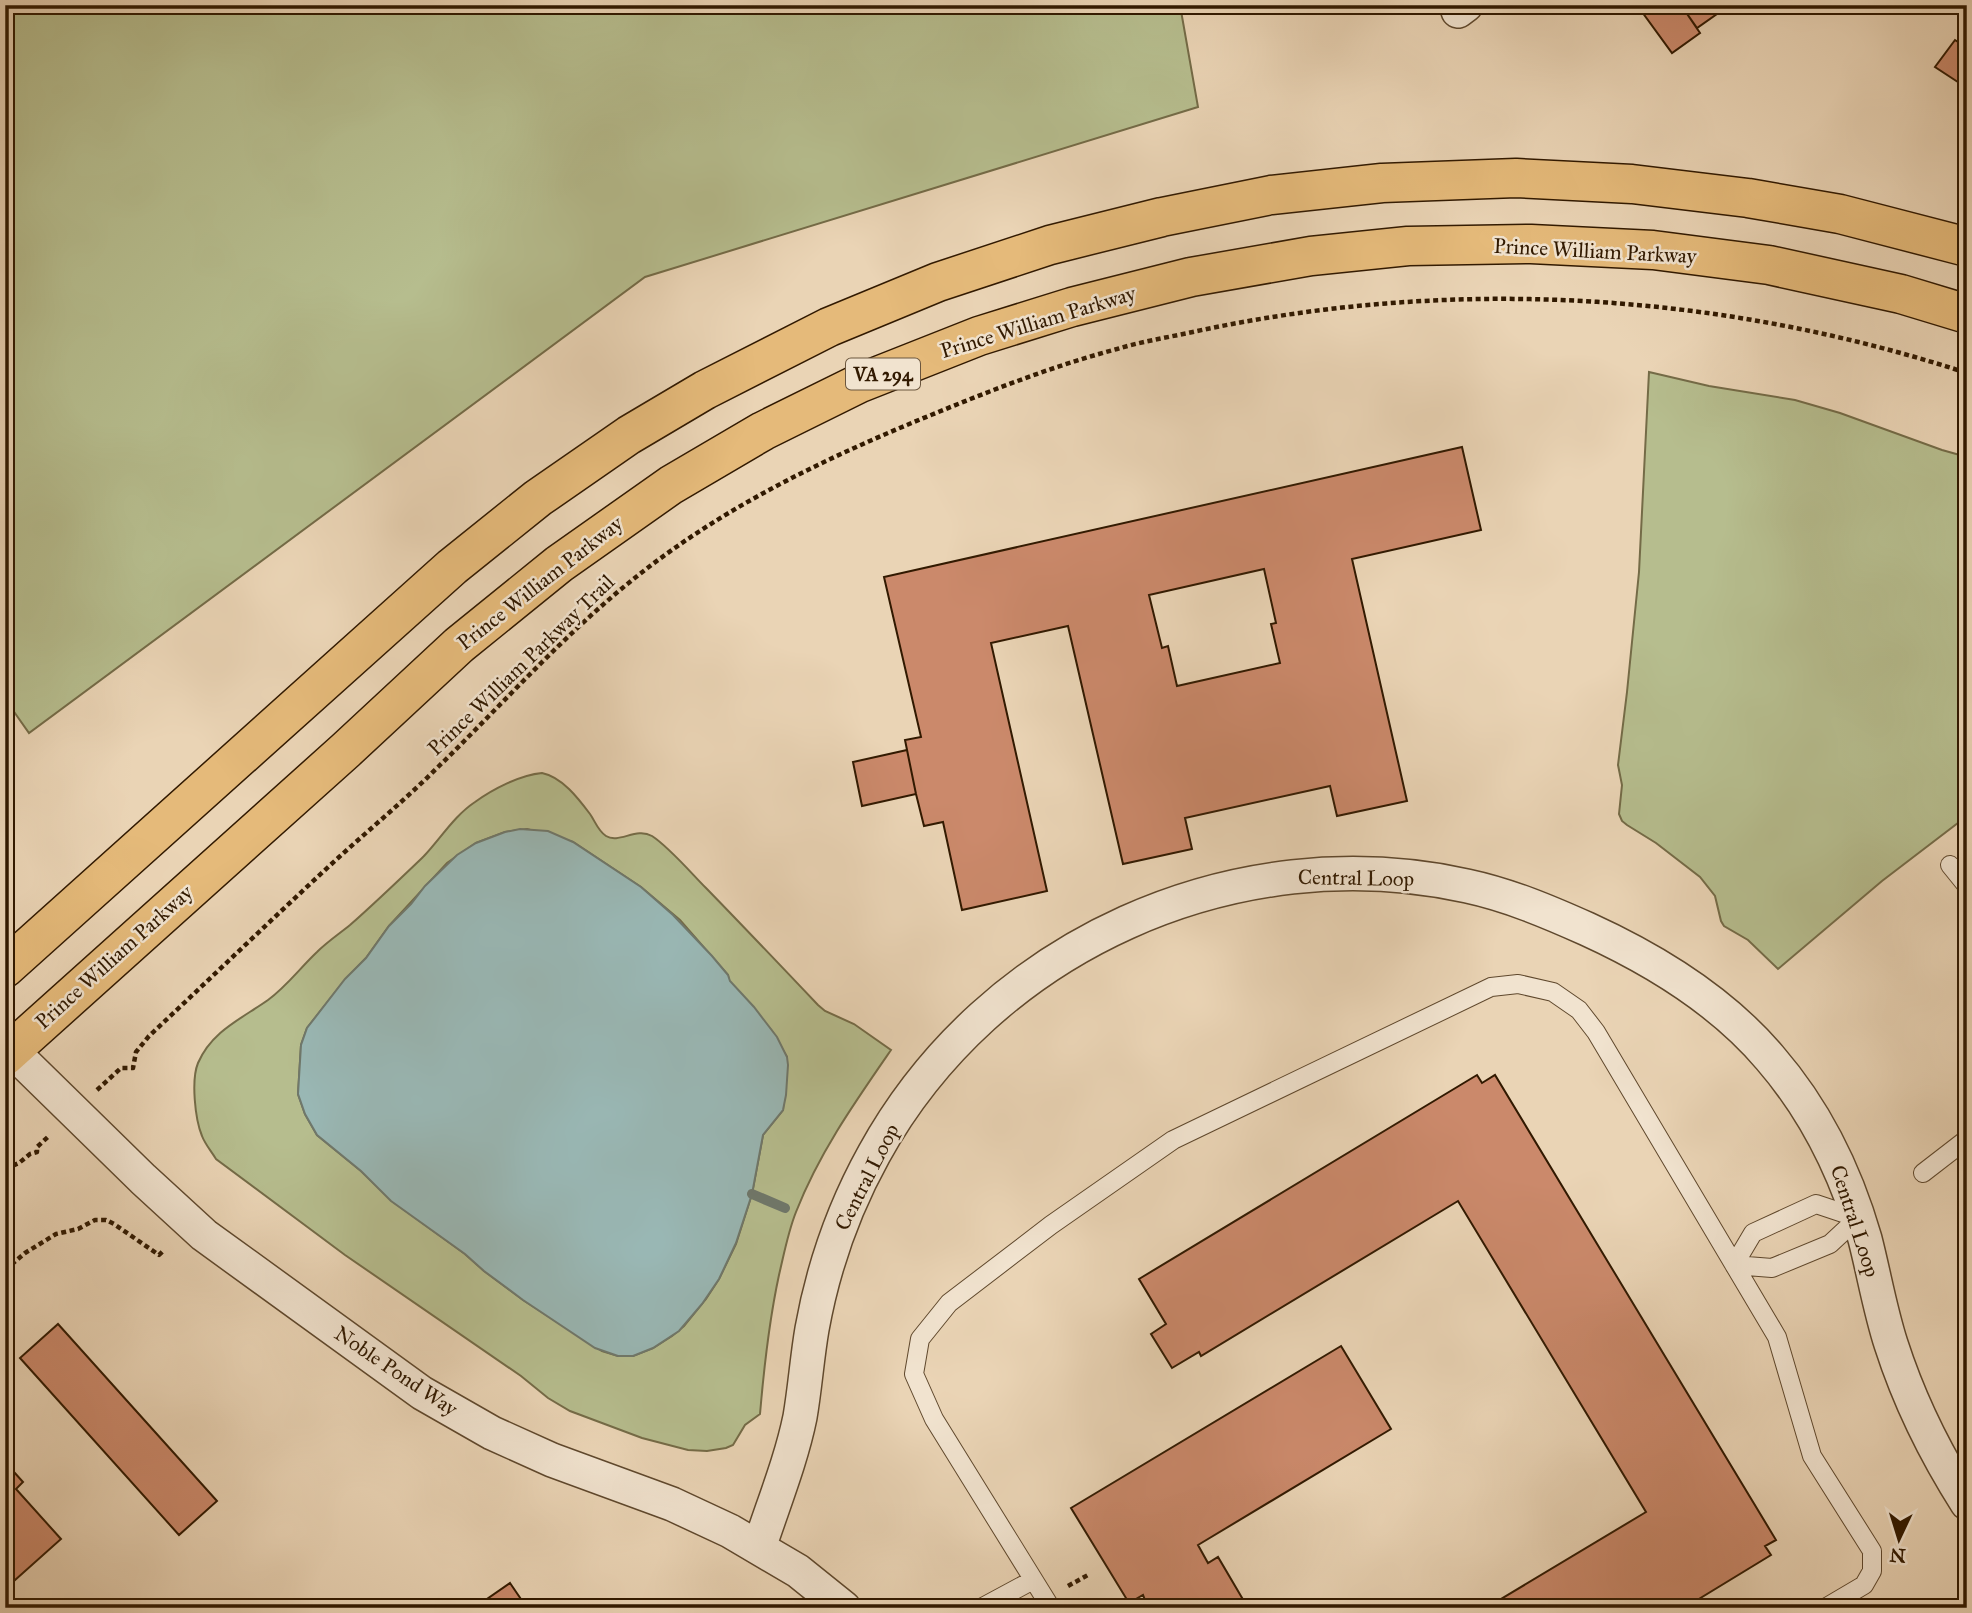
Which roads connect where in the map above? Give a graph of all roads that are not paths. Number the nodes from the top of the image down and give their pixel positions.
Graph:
1 (1967, 247) edge
2 (1967, 314) edge
3 (1950, 865) dead end
4 (1967, 886) edge
5 (5, 968) edge
6 (7, 1050) edge
7 (1967, 1139) edge
8 (1923, 1173) dead end
9 (1858, 1218) junction
10 (1734, 1265) junction
11 (1967, 1503) edge
12 (759, 1548) junction
13 (1033, 1580) junction
14 (844, 1608) edge
15 (981, 1608) edge
16 (1051, 1608) edge
17 (1825, 1608) edge

1 - 5 highway
2 - 6 highway, Prince William Parkway / VA 294
3 - 4 lane
6 - 12 street, Noble Pond Way
7 - 8 lane
9 - 10 lane
9 - 10 lane
9 - 11 street, Central Loop
9 - 12 street, Central Loop
10 - 13 lane
10 - 17 lane
12 - 14 street, Noble Pond Way
13 - 15 lane
13 - 16 lane

